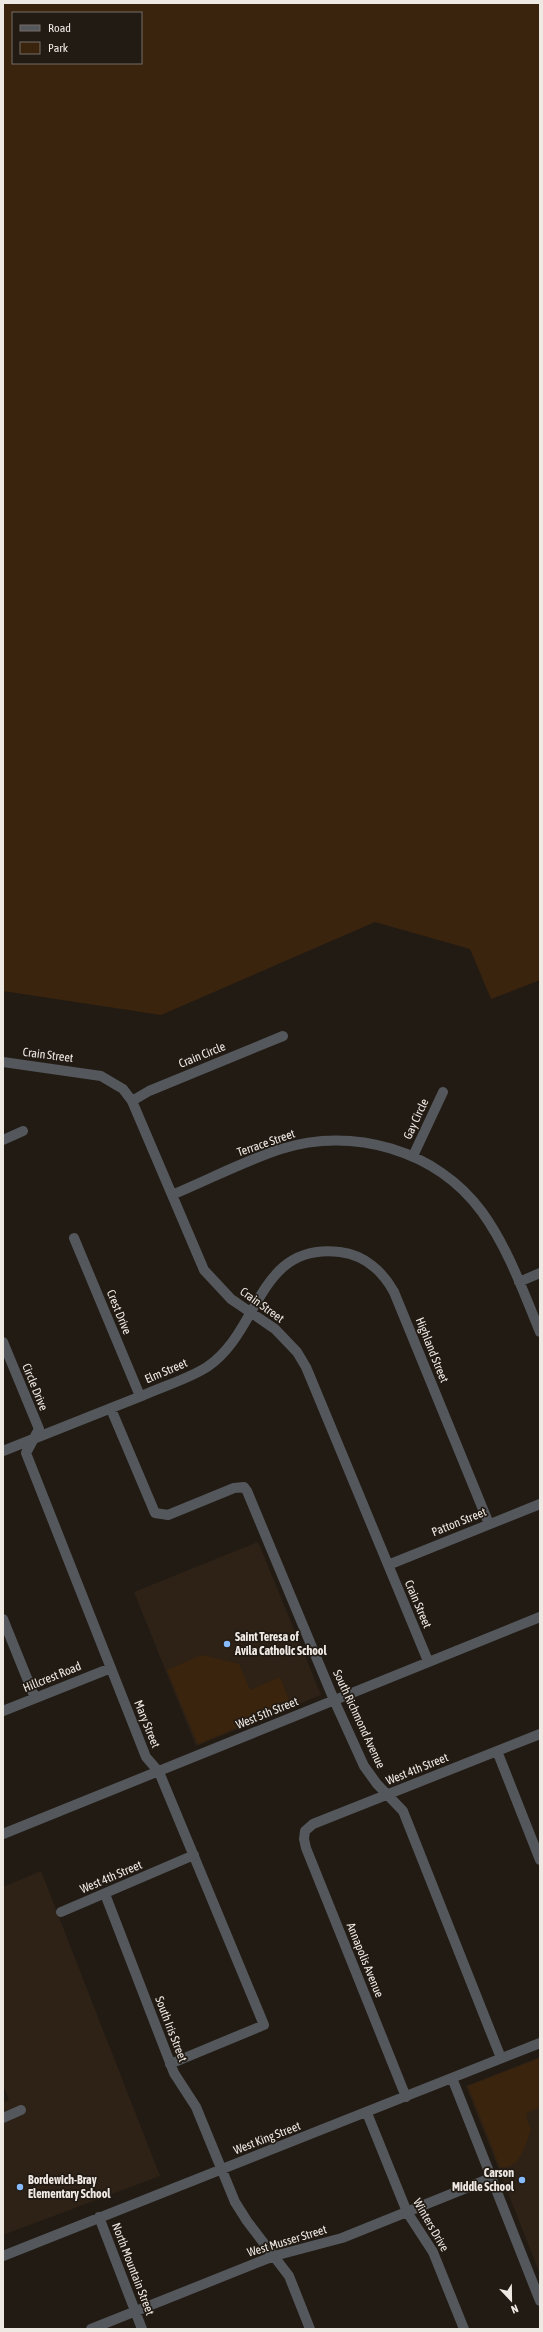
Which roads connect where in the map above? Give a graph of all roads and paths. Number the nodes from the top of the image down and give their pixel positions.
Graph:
1 (284, 1036) dead end
2 (3, 1062) edge
3 (443, 1092) dead end
4 (132, 1101) junction
5 (23, 1131) dead end
6 (3, 1140) edge
7 (413, 1156) junction
8 (172, 1195) junction
9 (74, 1238) dead end
10 (296, 1258) joint
11 (540, 1273) edge
12 (519, 1282) junction
13 (251, 1311) junction
14 (540, 1332) edge
15 (3, 1342) edge
16 (140, 1396) junction
17 (111, 1409) junction
18 (31, 1440) junction
19 (3, 1451) edge
20 (540, 1504) edge
21 (489, 1524) junction
22 (388, 1565) junction
23 (540, 1617) edge
24 (3, 1619) edge
25 (428, 1661) junction
26 (111, 1668) junction
27 (35, 1698) junction
28 (334, 1700) junction
29 (3, 1711) edge
30 (540, 1734) edge
31 (497, 1751) junction
32 (159, 1772) junction
33 (388, 1795) junction
34 (305, 1831) joint
35 (3, 1834) edge
36 (194, 1855) junction
37 (540, 1860) edge
38 (104, 1894) junction
39 (61, 1912) dead end
40 (540, 2043) edge
41 (501, 2058) junction
42 (170, 2064) junction
43 (452, 2078) junction
44 (406, 2097) junction
45 (21, 2110) dead end
46 (367, 2113) junction
47 (3, 2118) edge
48 (221, 2170) junction
49 (491, 2178) junction
50 (407, 2212) junction
51 (99, 2218) junction
52 (3, 2256) edge
53 (274, 2256) junction
54 (540, 2301) edge
55 (135, 2312) junction
56 (91, 2329) edge
57 (142, 2329) edge
58 (310, 2329) edge
59 (464, 2329) edge

1 - 4 street, Crain Circle
2 - 4 street, Crain Street
3 - 7 street, Gay Circle
4 - 8 street, Crain Street
5 - 6 street
7 - 8 street, Terrace Street
7 - 12 street, Terrace Street
8 - 13 street, Crain Street
9 - 16 street, Crest Drive
10 - 13 street, Elm Street
10 - 21 street, Highland Street
11 - 12 street
12 - 14 street, Terrace Street
13 - 16 street, Elm Street
13 - 22 street, Crain Street
15 - 18 street, Circle Drive
16 - 17 street, Elm Street
17 - 18 street, Elm Street
17 - 28 street, South Richmond Avenue
18 - 19 street, Elm Street
18 - 26 street, Mary Street
20 - 21 street, Patton Street
21 - 22 street, Patton Street
22 - 25 street, Crain Street
23 - 25 street, West 5th Street
24 - 27 street
25 - 28 street, West 5th Street
26 - 27 street, Hillcrest Road
26 - 32 street, Mary Street
27 - 29 street, Hillcrest Road
28 - 32 street, West 5th Street
28 - 33 street, South Richmond Avenue
30 - 31 street, West 4th Street
31 - 33 street, West 4th Street
31 - 37 street
32 - 35 street, West 5th Street
32 - 36 street, Mary Street
33 - 34 street, West 4th Street
33 - 41 street, South Richmond Avenue
34 - 44 street, Annapolis Avenue
36 - 38 street, West 4th Street
36 - 42 street, Mary Street
38 - 39 street, West 4th Street
38 - 42 street, South Iris Street
40 - 41 street, West King Street
41 - 43 street, West King Street
42 - 48 street, South Iris Street
43 - 44 street, West King Street
43 - 49 street
44 - 46 street, West King Street
45 - 47 street
46 - 48 street, West King Street
46 - 50 street, Winters Drive
48 - 51 street, West King Street
48 - 53 street, South Iris Street
49 - 50 street, West Musser Street
49 - 54 street
50 - 53 street, West Musser Street
50 - 59 street, Winters Drive
51 - 52 street, West King Street
51 - 55 street, North Mountain Street
53 - 55 street, West Musser Street
53 - 58 street, South Iris Street
55 - 56 street, West Musser Street
55 - 57 street, North Mountain Street

